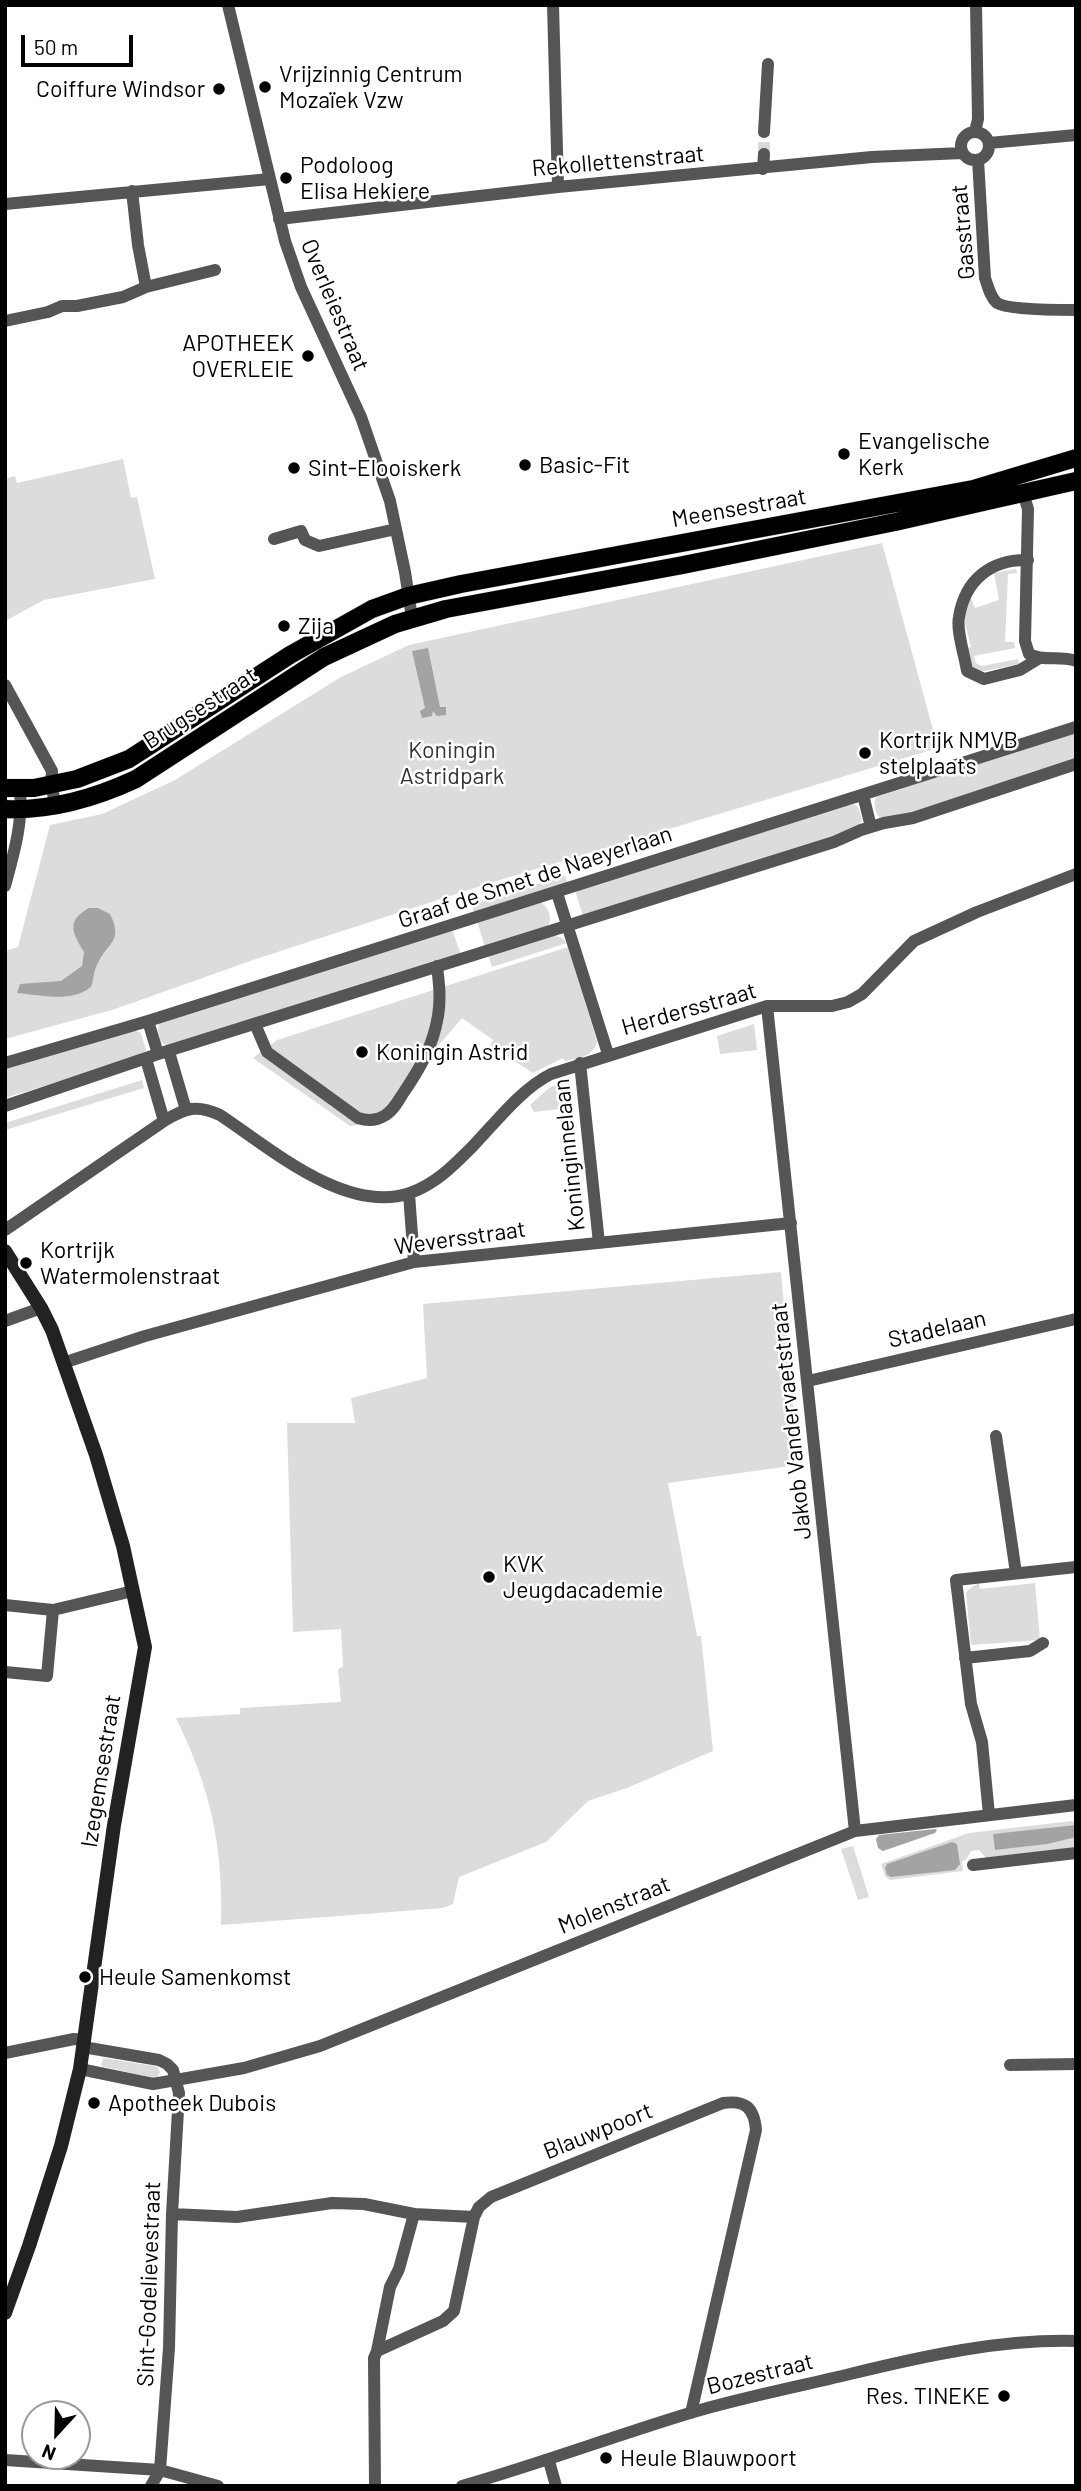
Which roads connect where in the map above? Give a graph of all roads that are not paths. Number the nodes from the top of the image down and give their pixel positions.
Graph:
1 (228, 5) edge
2 (553, 5) edge
3 (976, 5) edge
4 (768, 64) dead end
5 (764, 132) tunnel mouth
6 (975, 132) junction
7 (1076, 135) edge
8 (989, 143) junction
9 (962, 153) junction
10 (764, 154) tunnel mouth
11 (978, 160) junction
12 (763, 169) junction
13 (270, 178) junction
14 (558, 187) junction
15 (132, 191) junction
16 (5, 204) edge
17 (279, 219) junction
18 (215, 270) dead end
19 (146, 287) junction
20 (1076, 310) edge
21 (5, 320) edge
22 (1076, 458) edge
23 (1076, 481) edge
24 (1023, 493) junction
25 (396, 529) junction
26 (274, 539) dead end
27 (1028, 560) junction
28 (408, 596) junction
29 (412, 618) junction
30 (1038, 659) junction
31 (1076, 661) edge
32 (5, 685) edge
33 (1076, 727) edge
34 (1076, 764) edge
35 (51, 785) junction
36 (13, 788) edge
37 (863, 795) junction
38 (56, 806) junction
39 (13, 809) edge
40 (871, 827) junction
41 (1076, 874) edge
42 (5, 886) edge
43 (556, 892) junction
44 (566, 926) junction
45 (437, 966) junction
46 (767, 1006) junction
47 (148, 1021) junction
48 (255, 1024) junction
49 (608, 1054) junction
50 (158, 1055) junction
51 (5, 1063) edge
52 (580, 1063) junction
53 (5, 1106) edge
54 (186, 1110) junction
55 (164, 1121) junction
56 (409, 1194) junction
57 (791, 1223) junction
58 (5, 1230) edge
59 (600, 1243) junction
60 (5, 1251) edge
61 (414, 1262) junction
62 (41, 1308) junction
63 (1076, 1319) edge
64 (5, 1321) edge
65 (63, 1363) junction
66 (808, 1381) junction
67 (996, 1436) dead end
68 (1076, 1567) edge
69 (1016, 1573) junction
70 (133, 1591) junction
71 (5, 1605) edge
72 (53, 1610) junction
73 (1043, 1643) dead end
74 (965, 1658) junction
75 (5, 1672) edge
76 (1076, 1805) edge
77 (989, 1815) junction
78 (855, 1831) junction
79 (1076, 1853) edge
80 (973, 1865) dead end
81 (84, 2044) junction
82 (5, 2053) edge
83 (1076, 2064) edge
84 (1010, 2065) dead end
85 (80, 2069) junction
86 (176, 2081) junction
87 (172, 2214) junction
88 (414, 2214) junction
89 (474, 2217) junction
90 (5, 2313) edge
91 (1076, 2341) edge
92 (377, 2351) junction
93 (691, 2413) junction
94 (5, 2460) edge
95 (550, 2461) junction
96 (160, 2470) junction
97 (151, 2486) edge
98 (218, 2486) edge
99 (375, 2486) edge
100 (462, 2486) edge
101 (556, 2486) edge

1 - 13 street, Overleiestraat
2 - 14 street
3 - 6 street
4 - 5 street
6 - 8 street
6 - 9 street
7 - 8 street
8 - 11 street
9 - 11 street
9 - 12 street, Rekollettenstraat
10 - 12 street
11 - 20 street, Gasstraat
12 - 14 street, Rekollettenstraat
13 - 15 street
13 - 17 street, Overleiestraat
14 - 17 street, Rekollettenstraat
15 - 16 street
15 - 19 street
17 - 25 street, Overleiestraat
18 - 19 street
19 - 21 street
22 - 28 main road, Meensestraat
23 - 24 main road, Meensestraat
24 - 27 street
24 - 29 main road, Meensestraat
25 - 26 street
25 - 28 street, Overleiestraat
27 - 30 street
27 - 30 street
28 - 29 street, Overleiestraat
28 - 35 main road, Brugsestraat
29 - 38 main road, Brugsestraat
30 - 31 street
32 - 35 street
33 - 37 street, Graaf de Smet de Naeyerlaan
34 - 40 street
35 - 36 main road, Brugsestraat
35 - 38 street
36 - 39 street
37 - 40 street
37 - 43 street, Graaf de Smet de Naeyerlaan
38 - 39 main road, Brugsestraat
39 - 42 street
40 - 44 street
41 - 46 street, Herdersstraat
43 - 44 street
43 - 47 street, Graaf de Smet de Naeyerlaan
44 - 45 street
44 - 49 street
45 - 48 street
45 - 48 street
46 - 49 street, Herdersstraat
46 - 57 street, Jakob Vandervaetstraat
47 - 50 street
47 - 51 street, Graaf de Smet de Naeyerlaan
48 - 50 street
49 - 52 street, Herdersstraat
50 - 53 street
50 - 54 street
50 - 55 street
52 - 56 street, Herdersstraat
52 - 59 street, Koninginnelaan
54 - 55 street
54 - 56 street, Herdersstraat
55 - 58 street
56 - 61 street
57 - 59 street, Weversstraat
57 - 66 street, Jakob Vandervaetstraat
59 - 61 street, Weversstraat
60 - 62 street, Izegemsestraat
61 - 65 street, Weversstraat
62 - 64 street
62 - 65 street, Izegemsestraat
63 - 66 street, Stadelaan
65 - 70 street, Izegemsestraat
66 - 78 street, Jakob Vandervaetstraat
67 - 69 street
68 - 69 street
69 - 74 street
70 - 72 street
70 - 81 street, Izegemsestraat
71 - 72 street
72 - 75 street
73 - 74 street
74 - 77 street
76 - 77 street, Molenstraat
77 - 78 street, Molenstraat
78 - 86 street, Molenstraat
79 - 80 street
81 - 82 street
81 - 85 street, Izegemsestraat
81 - 86 street
83 - 84 street
85 - 86 street, Molenstraat
85 - 90 street, Izegemsestraat
86 - 87 street, Sint-Godelievestraat
87 - 88 street
87 - 96 street, Sint-Godelievestraat
88 - 89 street
88 - 92 street
89 - 92 street
89 - 93 street, Blauwpoort
91 - 93 street, Bozestraat
92 - 99 street
93 - 95 street, Bozestraat
94 - 96 street
95 - 100 street, Bozestraat
95 - 101 street
96 - 97 street, Sint-Godelievestraat
96 - 98 street

